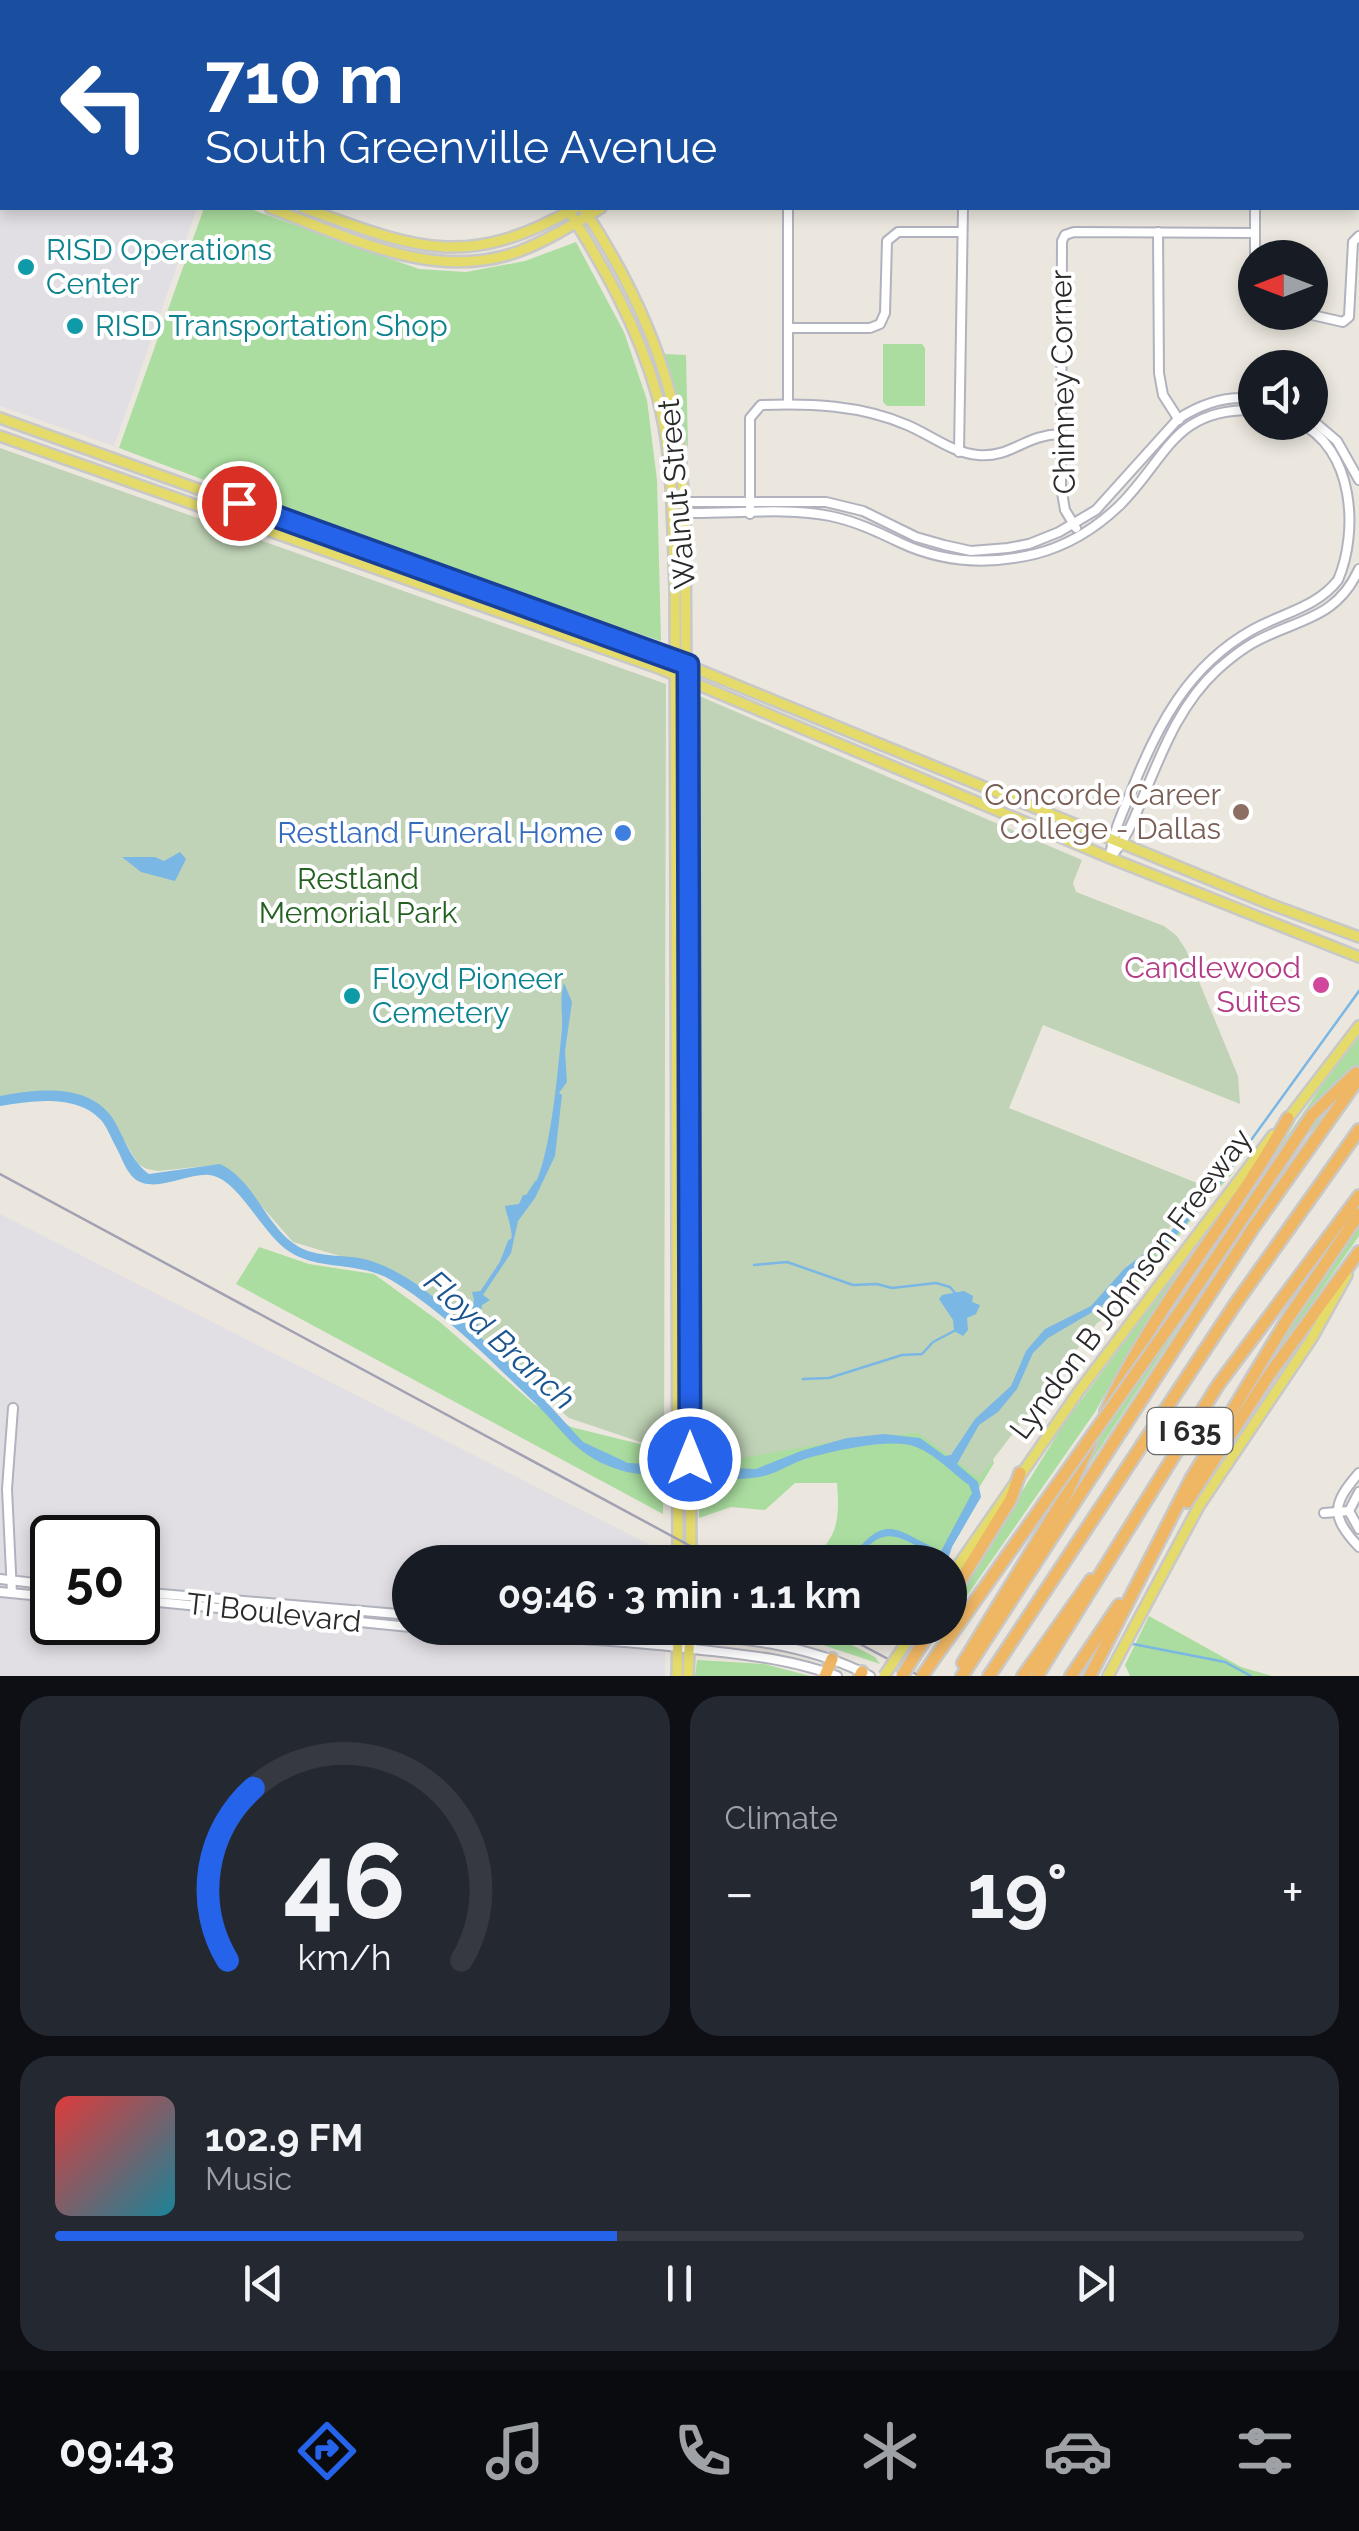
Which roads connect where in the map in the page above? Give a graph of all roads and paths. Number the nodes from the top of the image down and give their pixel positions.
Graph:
1 (276, 210) edge
2 (310, 210) edge
3 (566, 210) edge
4 (571, 210) edge
5 (788, 210) edge
6 (963, 210) edge
7 (1255, 210) edge
8 (586, 211) edge
9 (577, 222) junction
10 (962, 232) junction
11 (1158, 232) junction
12 (1255, 233) junction
13 (377, 234) junction
14 (1359, 236) edge
15 (1255, 240) edge
16 (372, 245) junction
17 (1355, 284) edge
18 (1328, 319) edge
19 (789, 328) junction
20 (651, 334) junction
21 (639, 340) junction
22 (1238, 399) edge
23 (788, 404) junction
24 (1238, 412) edge
25 (0, 418) edge
26 (1178, 419) junction
27 (1184, 428) junction
28 (1060, 434) junction
29 (1328, 434) edge
30 (0, 436) edge
31 (1324, 440) edge
32 (96, 452) junction
33 (959, 452) junction
34 (89, 468) junction
35 (1359, 480) edge
36 (750, 502) junction
37 (685, 508) junction
38 (750, 514) junction
39 (1358, 517) edge
40 (1074, 526) junction
41 (1081, 536) junction
42 (1359, 569) edge
43 (561, 619) junction
44 (555, 634) junction
45 (619, 639) junction
46 (614, 653) junction
47 (674, 660) junction
48 (688, 665) junction
49 (675, 676) junction
50 (688, 681) junction
51 (1172, 704) junction
52 (1182, 712) junction
53 (926, 763) junction
54 (920, 778) junction
55 (1112, 839) junction
56 (1123, 843) junction
57 (1110, 858) junction
58 (1238, 891) junction
59 (1231, 907) junction
60 (1359, 937) edge
61 (1359, 960) edge
62 (1359, 1026) edge
63 (1359, 1070) edge
64 (1359, 1078) edge
65 (1288, 1118) junction
66 (1359, 1130) edge
67 (1359, 1196) edge
68 (1359, 1214) edge
69 (1359, 1252) edge
70 (13, 1408) dead end
71 (1359, 1472) edge
72 (1020, 1473) joint
73 (1359, 1492) edge
74 (1008, 1496) junction
75 (1349, 1511) junction
76 (1338, 1512) junction
77 (1324, 1513) dead end
78 (691, 1514) junction
79 (677, 1515) junction
80 (1359, 1529) edge
81 (678, 1545) edge
82 (691, 1545) edge
83 (1359, 1547) edge
84 (967, 1553) edge
85 (1114, 1555) junction
86 (967, 1568) edge
87 (0, 1580) edge
88 (12, 1580) junction
89 (30, 1582) edge
90 (0, 1592) edge
91 (12, 1593) junction
92 (30, 1595) edge
93 (160, 1598) edge
94 (160, 1599) edge
95 (392, 1614) edge
96 (392, 1626) edge
97 (979, 1644) junction
98 (666, 1645) edge
99 (777, 1645) edge
100 (905, 1645) edge
101 (921, 1645) edge
102 (683, 1647) junction
103 (832, 1659) junction
104 (829, 1675) edge
105 (864, 1675) edge
106 (677, 1676) edge
107 (688, 1676) edge
108 (884, 1676) edge
109 (902, 1676) edge
110 (922, 1676) edge
111 (959, 1676) edge
112 (989, 1676) edge
113 (1023, 1676) edge
114 (1037, 1676) edge
115 (1071, 1676) edge
116 (1090, 1676) edge
117 (1108, 1676) edge

1 - 16 main road
2 - 13 main road
3 - 13 main road
4 - 9 main road, Walnut Street
5 - 19 street
6 - 10 street
7 - 12 street
8 - 9 main road
8 - 20 main road, Walnut Street
9 - 16 main road
9 - 21 main road, Walnut Street
10 - 19 street
10 - 33 street
11 - 12 street, Chimney Corner
11 - 26 street
11 - 28 street, Chimney Corner
12 - 15 street
13 - 16 main road
14 - 17 street
17 - 18 street
19 - 23 street
20 - 21 main road
20 - 37 main road, Walnut Street
21 - 47 main road, Walnut Street
22 - 26 street
23 - 33 street
23 - 36 street
24 - 27 street
25 - 32 main road
26 - 27 street
26 - 40 street
27 - 41 street
28 - 33 street
28 - 40 street, Chimney Corner
29 - 35 street
30 - 34 main road
31 - 39 street
32 - 34 main road
32 - 43 main road
34 - 44 main road
36 - 37 street
36 - 38 street
36 - 40 street
37 - 38 street
37 - 48 main road, Walnut Street
38 - 41 street
39 - 51 street
40 - 41 street, Chimney Corner
42 - 52 street
43 - 44 main road
43 - 45 main road
44 - 46 main road
45 - 46 main road
45 - 47 main road
46 - 49 main road
47 - 48 main road
47 - 49 main road, Walnut Street
48 - 50 main road, Walnut Street
48 - 53 main road
49 - 50 main road
49 - 79 main road, Walnut Street
50 - 54 main road
50 - 78 main road, Walnut Street
51 - 52 street
51 - 55 street
52 - 56 street
53 - 54 main road
53 - 55 main road
54 - 57 main road
55 - 56 main road
55 - 57 street
56 - 57 street
56 - 58 main road
57 - 59 main road
58 - 59 main road
58 - 60 main road
59 - 61 main road
62 - 65 main road, Lyndon B Johnson Freeway
63 - 110 highway, bridge
64 - 97 highway, Lyndon B Johnson Freeway / I 635
65 - 72 main road, Lyndon B Johnson Freeway
65 - 97 highway
66 - 112 highway
67 - 85 highway, I 635
68 - 116 highway
69 - 115 highway
69 - 117 main road
70 - 88 street
71 - 76 street
72 - 74 highway
73 - 75 street
74 - 84 main road
74 - 86 highway
75 - 76 street
75 - 80 street
76 - 77 street
76 - 83 street
78 - 79 main road
78 - 82 main road, Walnut Street
79 - 81 main road, Walnut Street
85 - 113 highway
85 - 114 highway, I 635
87 - 88 street
88 - 89 street
88 - 91 street
90 - 91 street
91 - 92 street
93 - 95 street, TI Boulevard
94 - 96 street, TI Boulevard
97 - 111 highway, I 635
98 - 102 street
99 - 103 street
100 - 108 main road, bridge
101 - 109 highway, bridge
102 - 104 street
102 - 106 main road
102 - 107 main road
103 - 104 highway
103 - 105 street

